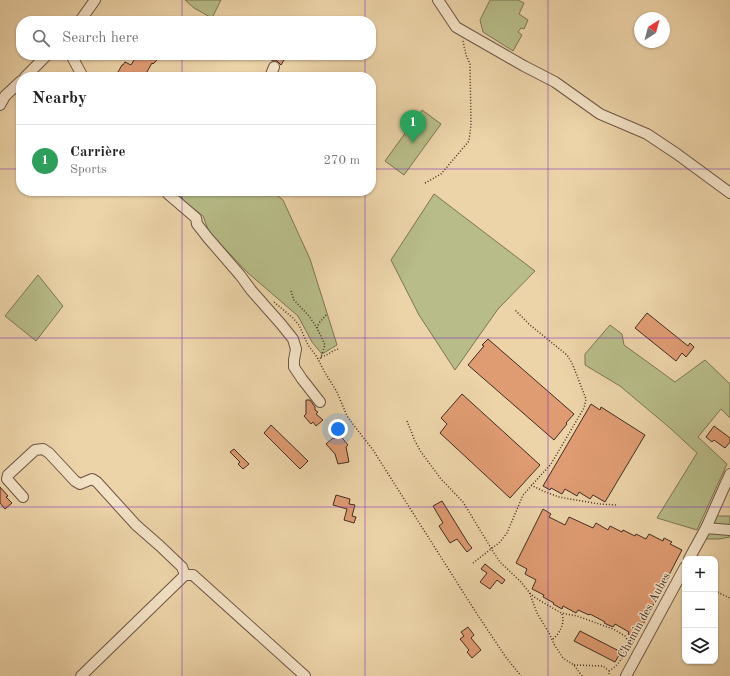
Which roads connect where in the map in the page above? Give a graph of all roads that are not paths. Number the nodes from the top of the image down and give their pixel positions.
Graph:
1 (95, 0) edge
2 (438, 0) edge
3 (84, 16) edge
4 (42, 60) edge
5 (74, 60) edge
6 (274, 67) dead end
7 (30, 72) edge
8 (80, 72) edge
9 (272, 72) edge
10 (16, 86) edge
11 (0, 105) edge
12 (730, 193) edge
13 (170, 196) edge
14 (320, 402) dead end
15 (730, 474) edge
16 (23, 497) dead end
17 (706, 528) junction
18 (730, 530) edge
19 (691, 556) edge
20 (682, 573) edge
21 (185, 574) junction
22 (82, 676) edge
23 (304, 676) edge
24 (626, 676) edge

1 - 3 street
2 - 12 street
4 - 7 street
5 - 8 street
6 - 9 street
10 - 11 street
13 - 14 street
15 - 17 street
16 - 21 street
17 - 18 street
17 - 19 street
20 - 24 street, Chemin des Aubes
21 - 22 street
21 - 23 street

